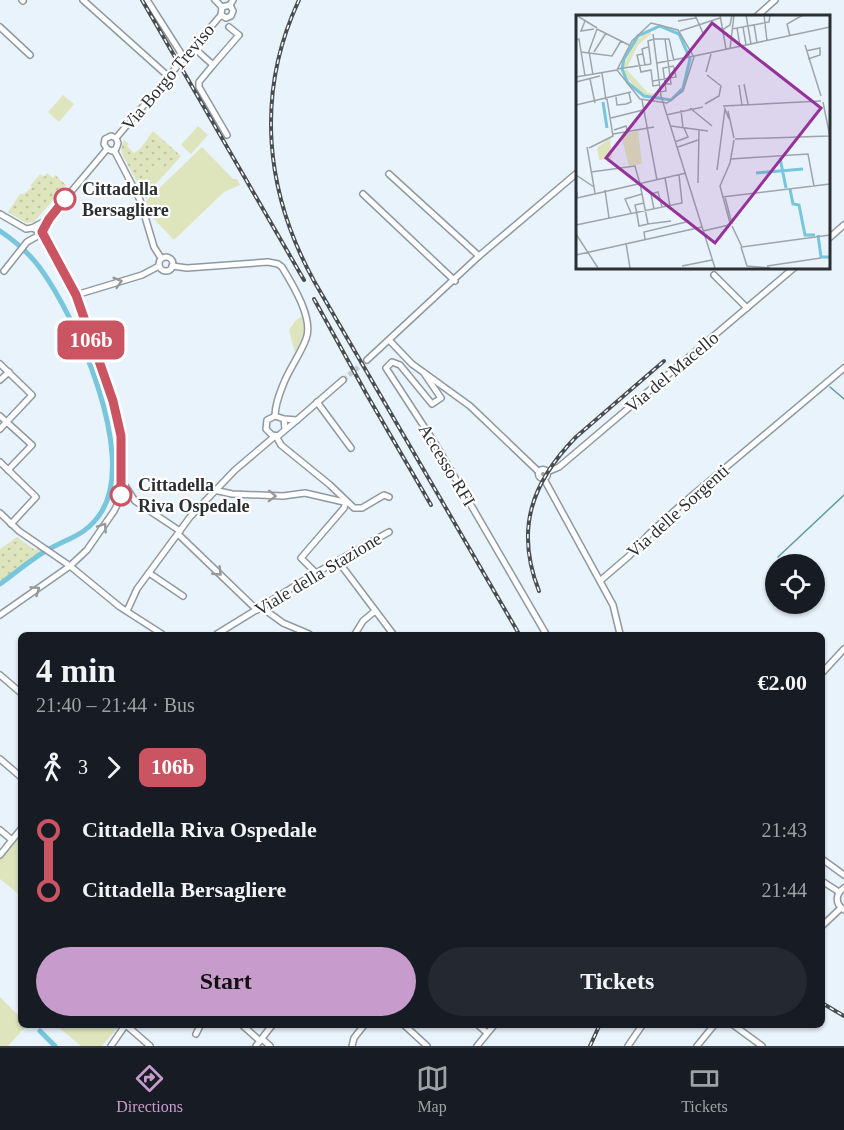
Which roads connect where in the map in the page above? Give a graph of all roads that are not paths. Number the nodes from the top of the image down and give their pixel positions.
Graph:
1 (83, 0) edge
2 (147, 0) edge
3 (215, 0) edge
4 (775, 0) edge
5 (231, 3) edge
6 (222, 7) junction
7 (221, 15) junction
8 (758, 15) edge
9 (0, 27) edge
10 (229, 27) dead end
11 (194, 47) junction
12 (30, 55) dead end
13 (184, 58) junction
14 (213, 66) junction
15 (169, 77) junction
16 (227, 135) dead end
17 (116, 138) junction
18 (107, 149) junction
19 (114, 150) junction
20 (389, 174) dead end
21 (576, 174) edge
22 (363, 194) dead end
23 (0, 214) edge
24 (49, 219) junction
25 (844, 225) edge
26 (29, 228) junction
27 (42, 232) junction
28 (829, 238) edge
29 (27, 243) junction
30 (479, 256) junction
31 (161, 258) junction
32 (159, 266) junction
33 (172, 266) junction
34 (794, 268) edge
35 (3, 271) dead end
36 (714, 275) dead end
37 (455, 280) junction
38 (76, 295) junction
39 (747, 308) junction
40 (390, 341) junction
41 (367, 360) tunnel mouth
42 (0, 364) edge
43 (844, 368) edge
44 (9, 372) junction
45 (424, 373) junction
46 (0, 380) edge
47 (343, 380) tunnel mouth
48 (317, 402) junction
49 (0, 416) edge
50 (275, 416) junction
51 (284, 420) junction
52 (297, 420) junction
53 (6, 422) junction
54 (0, 429) edge
55 (285, 429) junction
56 (267, 431) junction
57 (275, 436) junction
58 (264, 446) junction
59 (351, 448) dead end
60 (0, 462) edge
61 (8, 470) junction
62 (545, 476) junction
63 (122, 481) junction
64 (214, 490) junction
65 (389, 497) dead end
66 (346, 502) junction
67 (0, 513) edge
68 (11, 524) junction
69 (389, 532) dead end
70 (179, 533) junction
71 (338, 561) junction
72 (70, 566) junction
73 (149, 573) junction
74 (316, 573) junction
75 (601, 580) junction
76 (183, 596) dead end
77 (261, 609) junction
78 (375, 611) junction
79 (130, 613) junction
80 (0, 615) edge
81 (159, 632) edge
82 (221, 632) edge
83 (304, 632) edge
84 (356, 632) edge
85 (391, 632) edge
86 (545, 632) edge
87 (620, 632) edge
88 (844, 649) edge
89 (825, 670) edge
90 (0, 675) edge
91 (18, 690) edge
92 (0, 759) edge
93 (18, 774) edge
94 (0, 830) edge
95 (18, 833) edge
96 (12, 840) junction
97 (0, 855) edge
98 (825, 861) edge
99 (844, 875) edge
100 (825, 882) edge
101 (842, 890) edge
102 (843, 909) edge
103 (825, 924) edge
104 (124, 1028) edge
105 (129, 1028) edge
106 (199, 1028) edge
107 (245, 1028) edge
108 (270, 1028) edge
109 (362, 1028) edge
110 (407, 1028) edge
111 (482, 1028) edge
112 (492, 1028) edge
113 (640, 1028) edge
114 (712, 1028) edge
115 (737, 1028) edge
116 (744, 1028) edge
117 (742, 1032) junction
118 (488, 1033) junction
119 (196, 1034) dead end
120 (260, 1042) edge
121 (111, 1046) edge
122 (150, 1046) edge
123 (270, 1046) edge
124 (352, 1046) edge
125 (427, 1046) edge
126 (477, 1046) edge
127 (628, 1046) edge
128 (697, 1046) edge
129 (762, 1046) edge

1 - 15 street
2 - 13 street
3 - 6 street
4 - 8 street
5 - 6 street, Via Borgo Treviso
5 - 7 street, Via Borgo Treviso
6 - 7 street, Via Borgo Treviso
7 - 11 street, Via Borgo Treviso
9 - 12 street
10 - 14 street
11 - 13 street, Via Borgo Treviso
11 - 14 street
13 - 15 street, Via Borgo Treviso
14 - 16 street
15 - 17 street, Via Borgo Treviso
17 - 18 street, Via Borgo Treviso
17 - 19 street, Via Borgo Treviso
18 - 19 street, Via Borgo Treviso
18 - 24 street, Via Borgo Treviso
19 - 31 street
20 - 30 street
21 - 30 street
22 - 37 street
23 - 26 street
24 - 26 street, Via Borgo Treviso
24 - 27 street, Via Borgo Treviso
25 - 28 street
26 - 27 street
26 - 29 street
27 - 29 street, Via Borgo Treviso
27 - 38 street
29 - 35 street, Via Borgo Treviso
30 - 37 street
31 - 32 street
31 - 33 street
32 - 33 street
38 -> 32 street
33 - 50 street
34 - 39 street, Via del Macello
36 - 39 street
37 - 40 street
38 - 63 street
39 - 62 street, Via del Macello
40 - 41 street
40 - 45 street
42 - 44 street
43 - 75 street, Via delle Sorgenti
44 - 46 street
44 - 53 street
45 - 62 street
45 - 86 street, Accesso RFI
47 - 48 street
48 - 52 street
48 - 59 street
49 - 53 street
50 - 51 street
50 - 56 street
51 - 52 street
51 - 55 street
52 - 55 street
53 - 54 street
53 - 61 street
55 - 57 street
56 - 57 street
56 - 58 street
57 - 58 street
57 - 66 street
58 - 64 street
60 - 61 street
61 - 68 street
62 - 75 street
63 - 70 street
72 -> 63 street
64 -> 66 street
64 - 70 street
65 - 66 street
66 - 74 street
67 - 68 street
68 - 72 street
69 - 71 street, Viale della Stazione
70 - 73 street
70 -> 77 street
71 - 74 street, Viale della Stazione
71 - 78 street
72 - 79 street
80 -> 72 street
73 - 76 street
73 - 79 street
74 - 77 street, Viale della Stazione
75 - 87 street
77 - 82 street, Viale della Stazione
77 - 83 street
78 - 84 street
78 - 85 street
79 - 81 street
88 - 89 street
90 - 91 street
92 - 93 street
94 - 96 street
95 - 96 street
96 - 97 street
98 - 99 street
100 - 101 street
101 - 102 street
102 - 103 street
104 - 121 street
105 - 122 street
106 - 119 street
107 - 120 street
108 - 120 street
109 - 124 street
110 - 125 street
111 - 118 street
112 - 118 street
113 - 127 street
114 - 128 street
115 - 117 street
116 - 117 street
117 - 129 street
118 - 126 street
120 - 123 street

